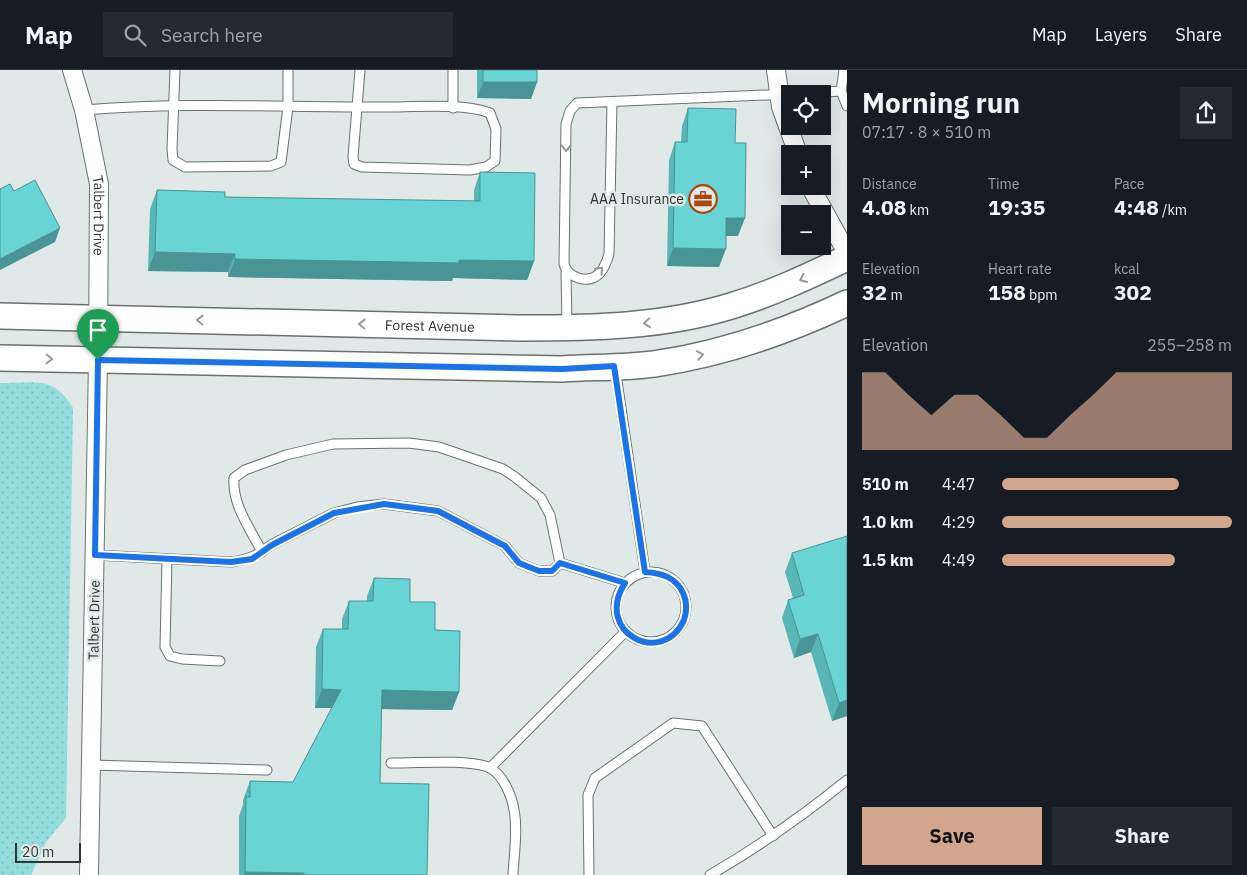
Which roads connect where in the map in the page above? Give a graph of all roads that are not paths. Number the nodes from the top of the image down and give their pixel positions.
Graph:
1 (72, 70) edge
2 (175, 70) edge
3 (288, 70) edge
4 (360, 70) edge
5 (453, 70) edge
6 (776, 70) edge
7 (844, 70) edge
8 (781, 86) edge
9 (841, 91) junction
10 (831, 92) edge
11 (781, 95) edge
12 (612, 102) junction
13 (174, 106) junction
14 (847, 106) edge
15 (288, 107) junction
16 (356, 107) junction
17 (453, 108) junction
18 (84, 110) junction
19 (815, 195) edge
20 (847, 253) edge
21 (847, 258) edge
22 (566, 272) junction
23 (847, 303) edge
24 (0, 316) edge
25 (98, 318) junction
26 (567, 328) junction
27 (0, 358) edge
28 (98, 360) junction
29 (614, 366) junction
30 (262, 552) junction
31 (95, 555) junction
32 (167, 559) junction
33 (560, 563) junction
34 (645, 572) junction
35 (625, 583) junction
36 (626, 631) junction
37 (220, 661) dead end
38 (391, 763) dead end
39 (91, 765) junction
40 (490, 768) junction
41 (267, 770) dead end
42 (847, 780) edge
43 (773, 836) junction
44 (92, 874) edge
45 (514, 875) edge
46 (589, 875) edge
47 (710, 875) edge

1 - 18 street, Talbert Drive
2 - 13 lane
3 - 15 lane
4 - 16 lane
5 - 17 lane
6 - 8 street
7 - 9 lane
9 - 10 lane
9 - 14 lane
11 - 12 lane
12 -> 22 lane
22 -> 12 lane
13 - 15 lane
13 - 15 lane
13 - 18 lane
15 - 16 lane
16 - 17 lane
16 - 17 lane
18 - 25 street, Talbert Drive
19 - 20 street
21 -> 26 street, Forest Avenue
22 - 26 lane
29 -> 23 street
24 - 25 street, Forest Avenue
26 -> 25 street, Forest Avenue
25 - 28 street, Talbert Drive
27 -> 28 street
28 - 29 street
28 - 31 street, Talbert Drive
29 - 34 lane
30 - 32 lane
30 - 33 lane
30 - 33 lane
31 - 32 lane
31 - 39 street, Talbert Drive
32 - 37 lane
33 - 35 lane
34 - 35 lane
34 - 36 lane
35 - 36 lane
36 - 40 lane
38 - 40 lane
39 - 41 lane
39 - 44 street, Talbert Drive
40 - 45 lane
42 - 43 lane
43 - 46 lane
43 - 47 lane

